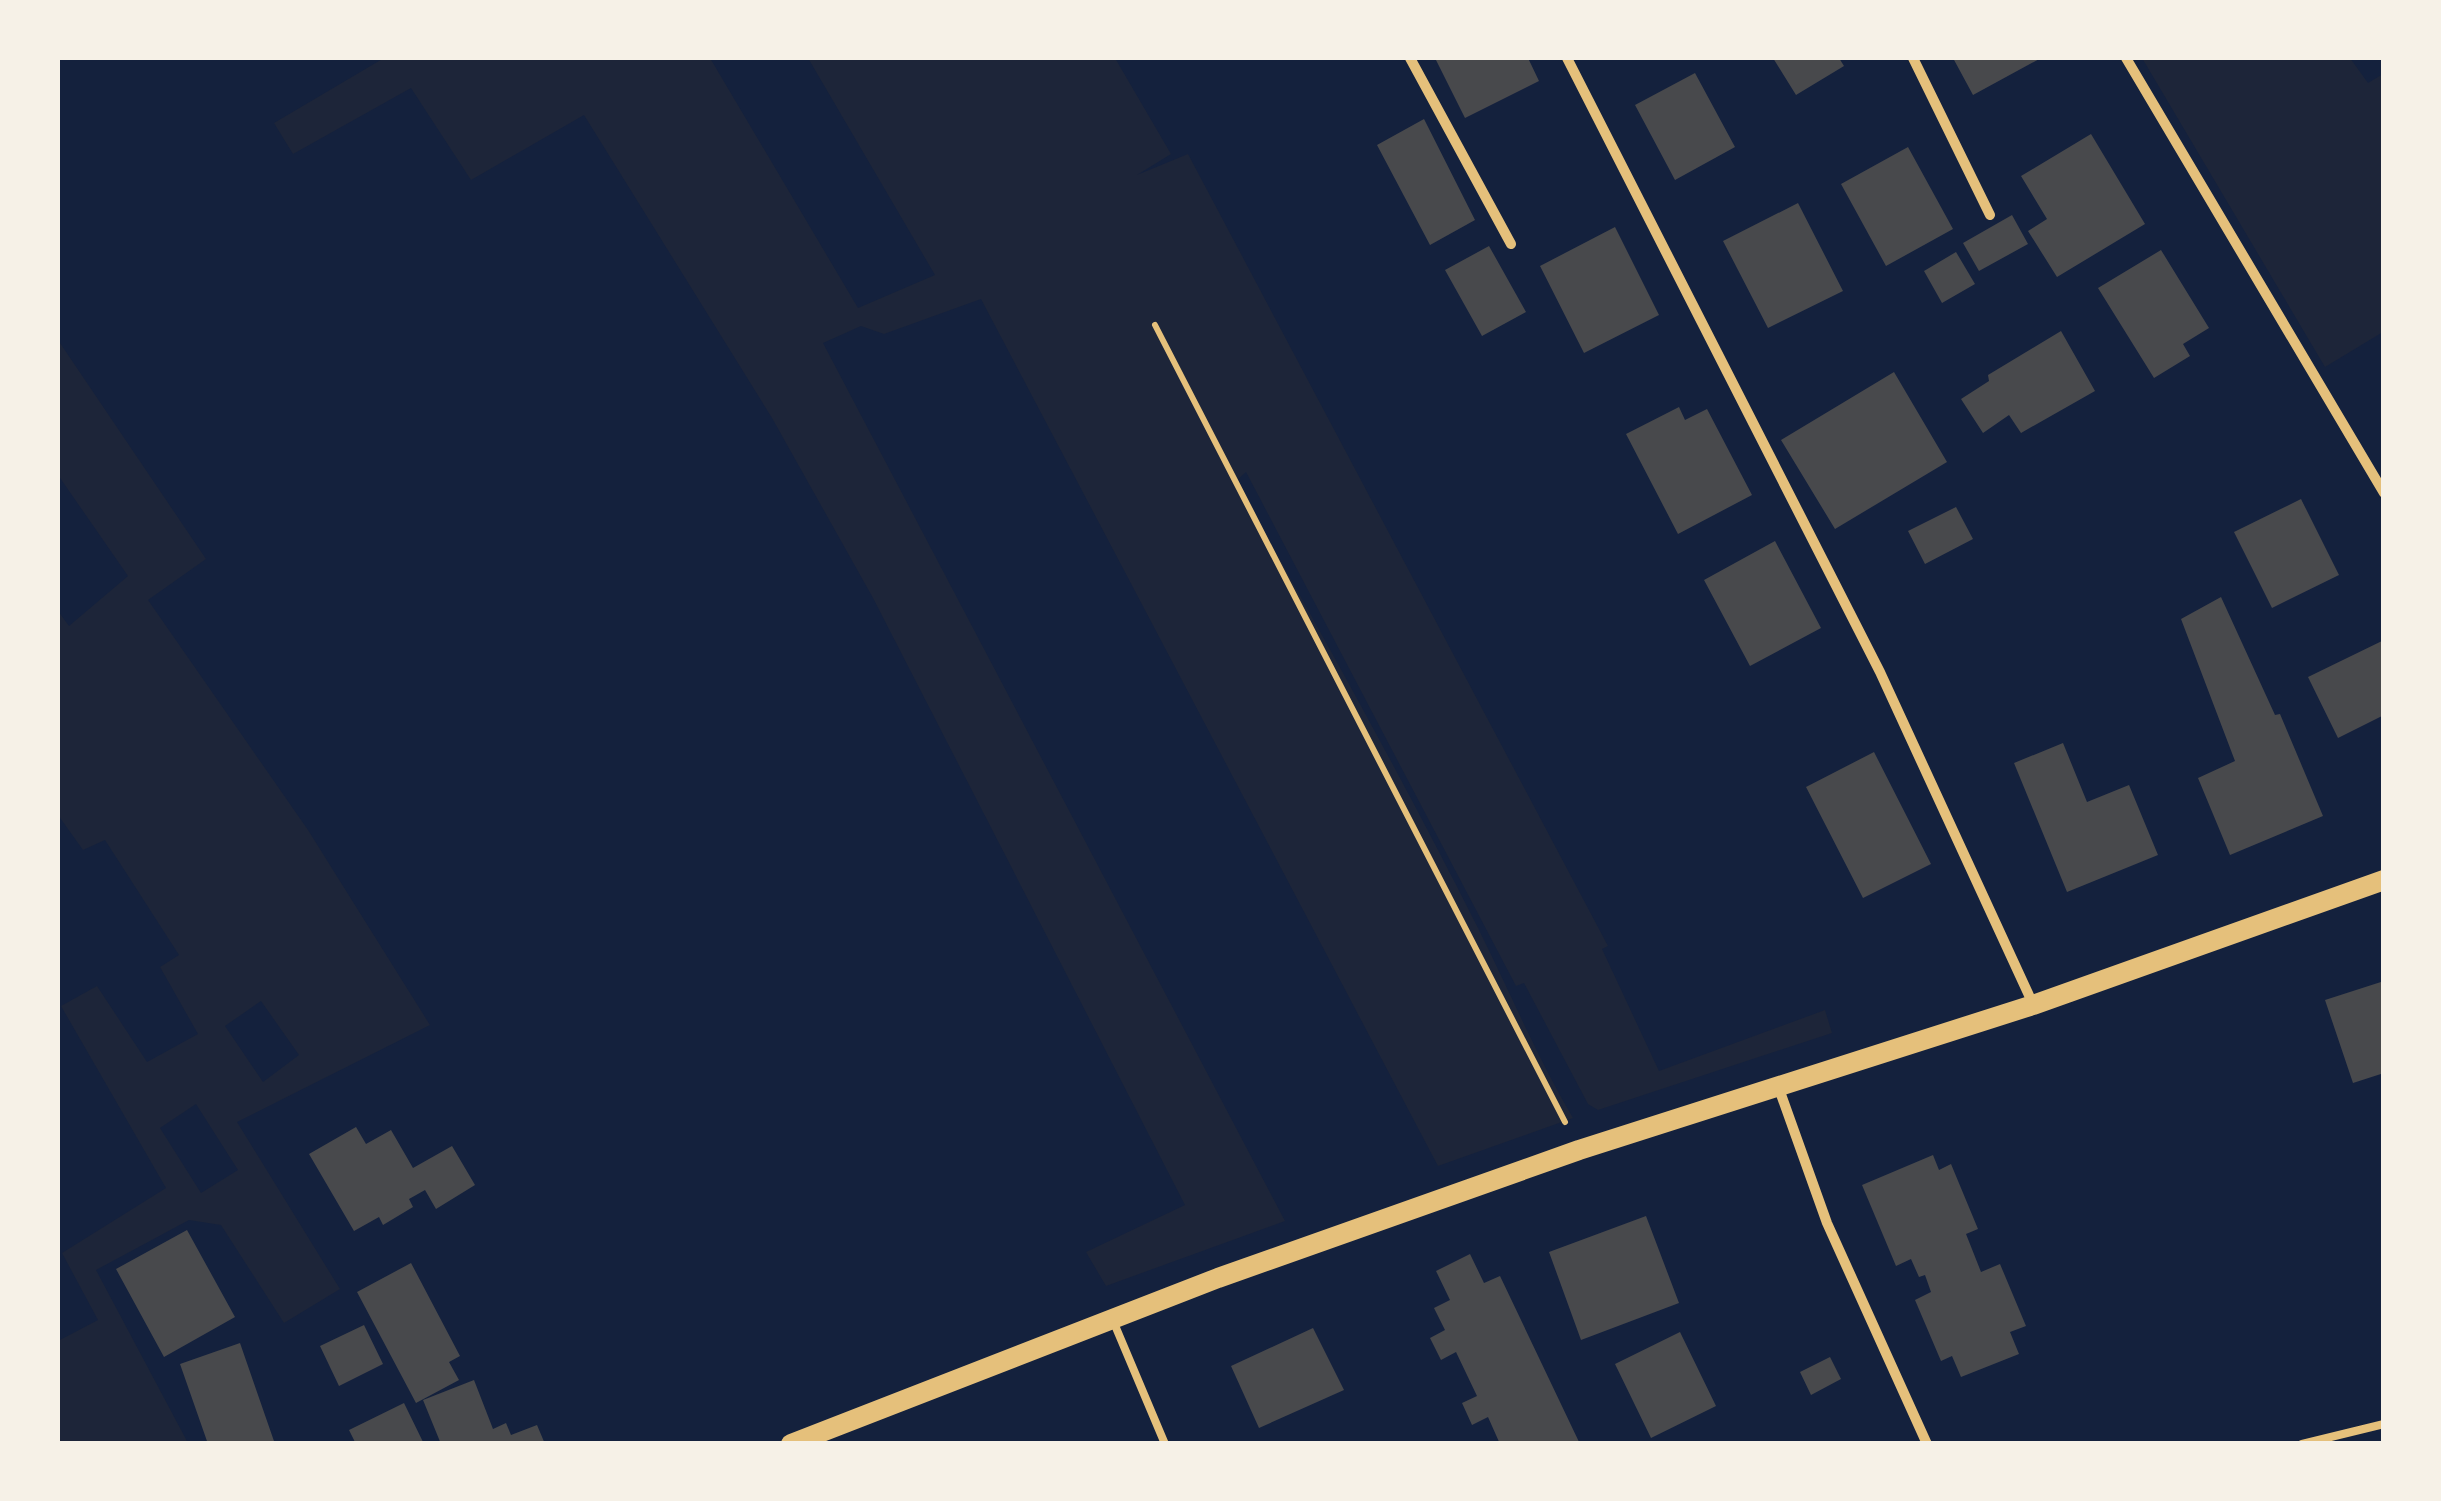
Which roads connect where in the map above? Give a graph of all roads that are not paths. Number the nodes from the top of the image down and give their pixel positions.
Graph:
1 (1410, 58) edge
2 (1567, 58) edge
3 (1913, 58) edge
4 (2126, 58) edge
5 (1990, 216) dead end
6 (1510, 244) dead end
7 (2384, 493) edge
8 (2384, 880) edge
9 (2033, 1005) junction
10 (1777, 1085) junction
11 (1112, 1319) junction
12 (2384, 1424) edge
13 (790, 1444) edge
14 (1165, 1444) edge
15 (1927, 1444) edge
16 (2302, 1444) edge

1 - 6 street
2 - 9 street
3 - 5 street
4 - 7 street
8 - 9 main road
9 - 10 main road
10 - 11 main road
10 - 15 street
11 - 13 main road
11 - 14 lane
12 - 16 lane

